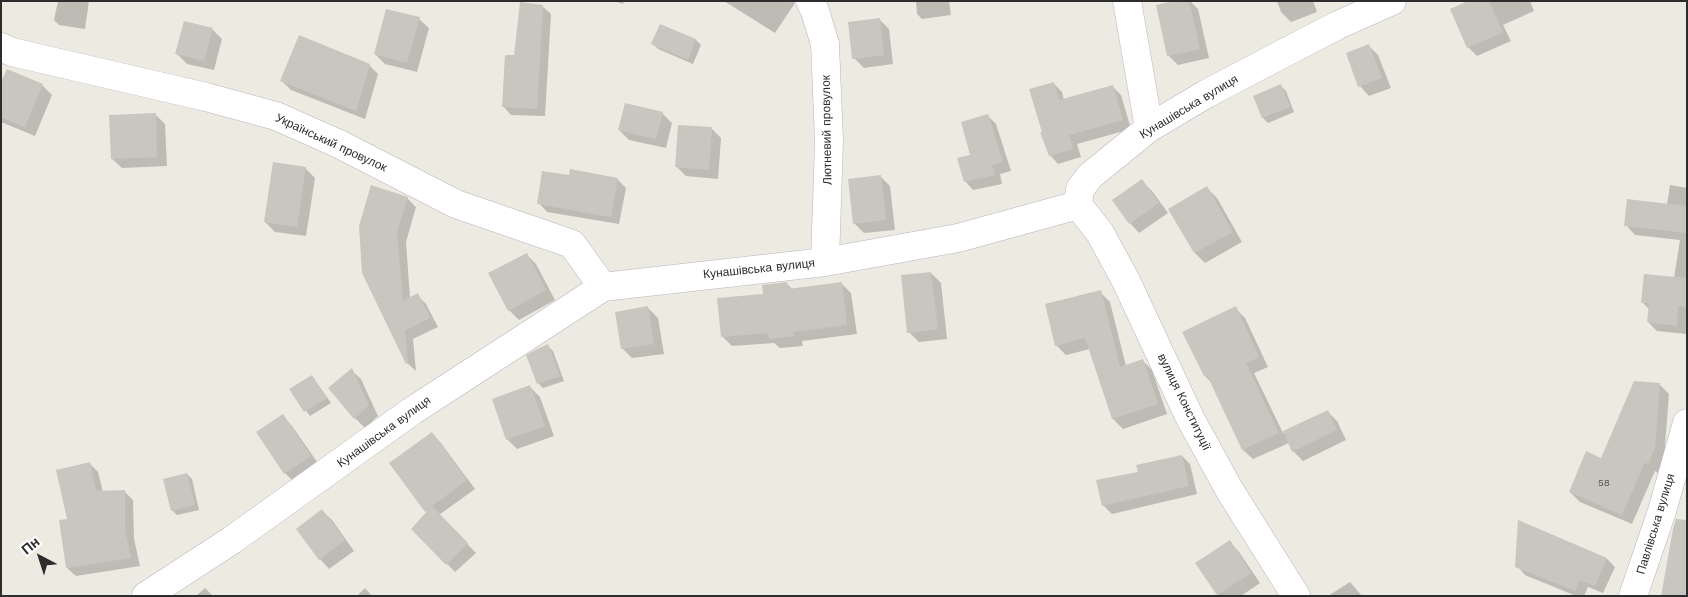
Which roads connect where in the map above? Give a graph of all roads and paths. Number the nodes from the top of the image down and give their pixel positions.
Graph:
1 (810, 1) edge
2 (1127, 1) edge
3 (1392, 1) edge
4 (1, 47) edge
5 (1148, 128) junction
6 (1078, 205) junction
7 (825, 262) junction
8 (603, 287) junction
9 (1687, 423) edge
10 (146, 596) edge
11 (1296, 596) edge
12 (1633, 596) edge

1 - 7 street, Лютневий провулок
2 - 5 street
3 - 5 street, Кунашівська вулиця
4 - 8 street, Український провулок
5 - 6 street, Кунашівська вулиця
6 - 7 street, Кунашівська вулиця
6 - 11 street, вулиця Конституції
7 - 8 street, Кунашівська вулиця
8 - 10 street, Кунашівська вулиця
9 - 12 street, Павлівська вулиця

